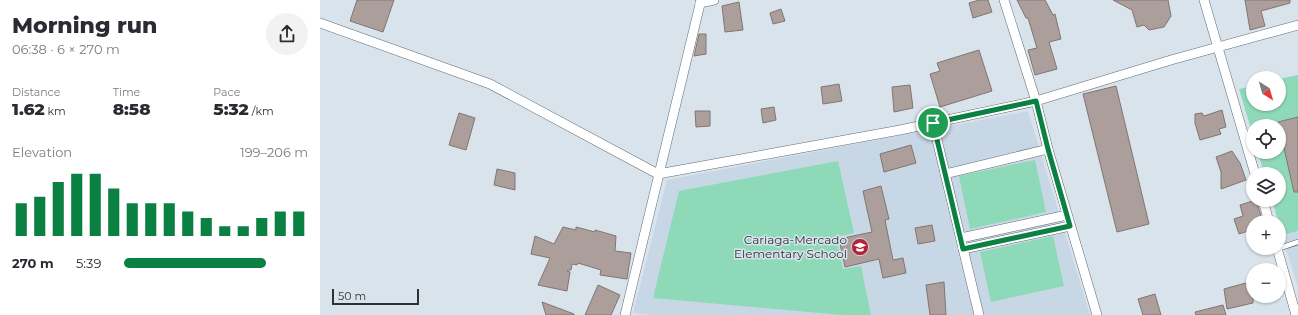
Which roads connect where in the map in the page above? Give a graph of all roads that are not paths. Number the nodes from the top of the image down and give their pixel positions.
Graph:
1 (714, 0) edge
2 (1004, 0) edge
3 (1204, 0) edge
4 (701, 2) edge
5 (320, 23) edge
6 (1298, 25) edge
7 (1218, 47) junction
8 (1036, 101) junction
9 (933, 123) junction
10 (1048, 149) junction
11 (1253, 167) edge
12 (658, 174) junction
13 (945, 174) junction
14 (1067, 215) junction
15 (1070, 226) junction
16 (961, 238) junction
17 (1298, 242) edge
18 (1286, 245) edge
19 (963, 249) junction
20 (1279, 255) edge
21 (625, 315) edge
22 (979, 315) edge
23 (1097, 315) edge
24 (1296, 315) edge

1 - 4 street
2 - 8 street
3 - 7 street
4 - 12 street
5 - 12 street
6 - 7 street
7 - 8 street
7 - 11 street
8 - 9 street
8 - 10 street
9 - 12 street
9 - 13 street
10 - 13 street
10 - 14 street
12 - 21 street
13 - 16 street
14 - 15 street
14 - 16 street
15 - 19 street
15 - 23 street
16 - 19 street
17 - 18 lane
19 - 22 street
20 - 24 street

